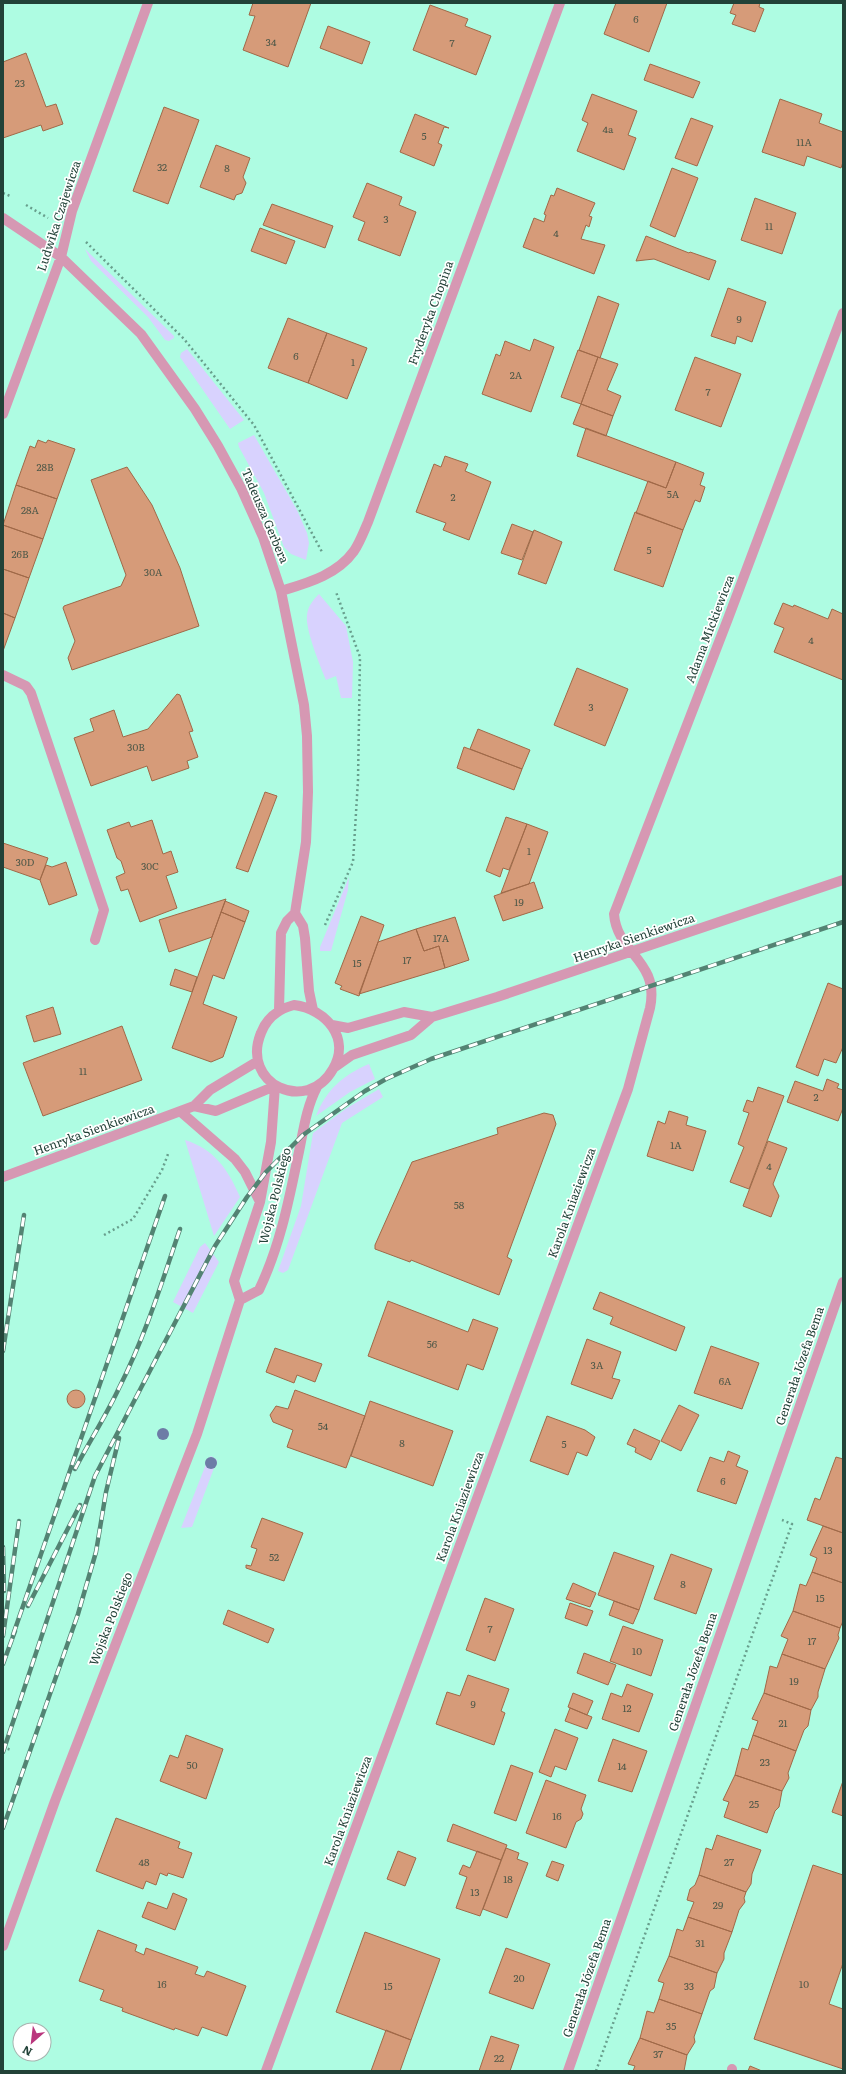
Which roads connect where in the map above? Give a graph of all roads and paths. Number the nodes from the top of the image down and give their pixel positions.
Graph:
1 (148, 3) edge
2 (560, 3) edge
3 (3, 192) edge
4 (11, 197) dead end
5 (3, 218) edge
6 (61, 257) junction
7 (843, 313) edge
8 (3, 414) edge
9 (281, 591) junction
10 (3, 675) edge
11 (354, 862) dead end
12 (843, 880) edge
13 (295, 913) junction
14 (322, 931) dead end
15 (95, 940) dead end
16 (632, 952) junction
17 (279, 1010) junction
18 (313, 1010) junction
19 (432, 1017) junction
20 (332, 1024) junction
21 (258, 1061) junction
22 (335, 1067) junction
23 (275, 1086) junction
24 (317, 1087) junction
25 (194, 1106) junction
26 (181, 1112) junction
27 (168, 1154) dead end
28 (3, 1177) edge
29 (260, 1202) junction
30 (104, 1234) dead end
31 (843, 1282) edge
32 (240, 1300) junction
33 (762, 1514) junction
34 (3, 1747) edge
35 (11, 1750) dead end
36 (3, 1946) edge
37 (266, 2071) edge
38 (568, 2071) edge
39 (596, 2071) edge

1 - 6 street, Ludwika Czajewicza
2 - 9 street, Fryderyka Chopina
3 - 4 path
5 - 6 street, Tadeusza Gerbera
6 - 8 street, Ludwika Czajewicza
6 - 9 street, Tadeusza Gerbera
7 - 16 street, Adama Mickiewicza
9 - 13 street, Tadeusza Gerbera
10 - 15 street
11 - 14 path
12 - 16 street, Henryka Sienkiewicza
13 - 17 street, Tadeusza Gerbera
13 - 18 street
16 - 19 street, Henryka Sienkiewicza
16 - 37 street, Karola Kniaziewicza
17 - 18 street
17 - 21 street
18 - 20 street
19 - 20 street, Henryka Sienkiewicza
19 - 22 street, Henryka Sienkiewicza
20 - 22 street
21 - 23 street
21 - 25 street, Henryka Sienkiewicza
22 - 24 street
23 - 24 street
23 - 25 street
23 - 29 street, Wojska Polskiego
24 - 32 street, Wojska Polskiego
25 - 26 street, Henryka Sienkiewicza
26 - 28 street, Henryka Sienkiewicza
26 - 29 street
27 - 30 path
29 - 32 street, Wojska Polskiego
31 - 33 street, Generała Józefa Bema
32 - 36 street, Wojska Polskiego
33 - 38 street, Generała Józefa Bema
33 - 39 path
34 - 35 path

